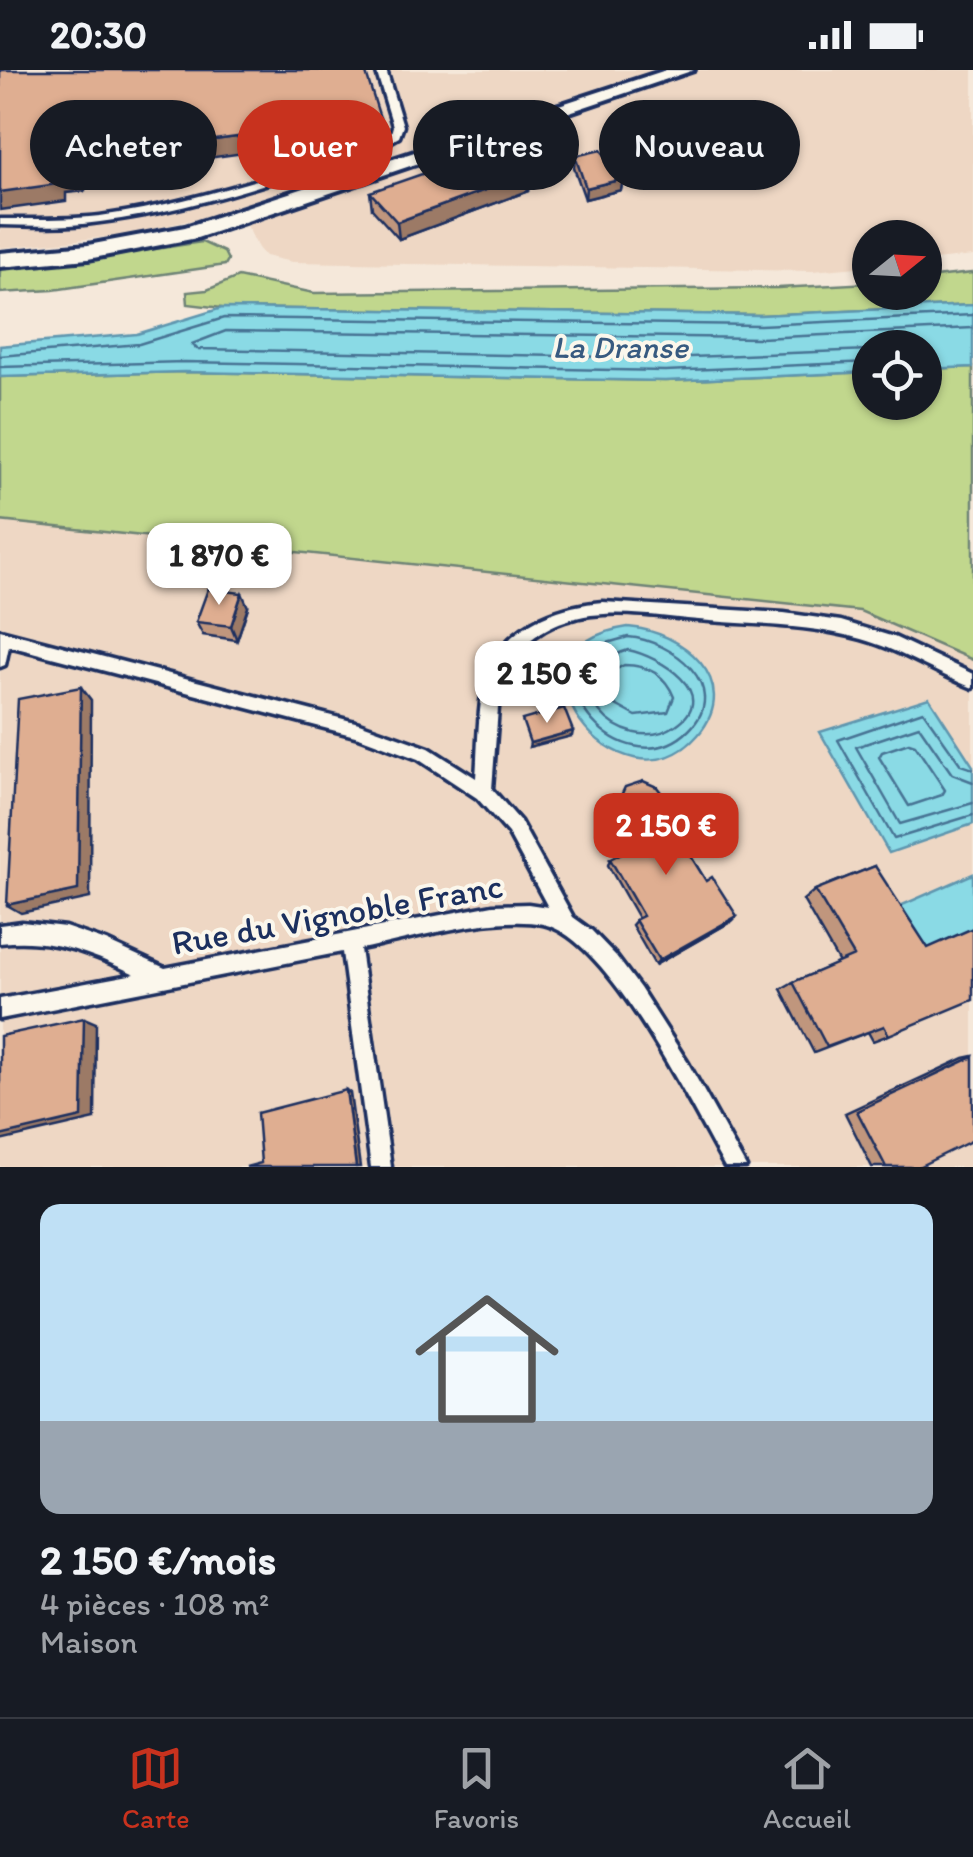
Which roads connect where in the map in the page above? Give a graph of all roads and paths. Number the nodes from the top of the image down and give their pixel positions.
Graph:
1 (381, 70) edge
2 (685, 70) edge
3 (0, 222) edge
4 (0, 260) edge
5 (1, 637) edge
6 (0, 660) edge
7 (973, 681) edge
8 (483, 792) junction
9 (565, 922) junction
10 (0, 934) edge
11 (350, 943) junction
12 (166, 978) junction
13 (0, 1010) edge
14 (381, 1167) edge
15 (736, 1167) edge

1 - 3 lane
2 - 4 street
5 - 6 lane
5 - 8 lane
7 - 8 lane
8 - 9 lane
9 - 11 lane, Rue du Vignoble Franc
9 - 15 lane
10 - 12 lane
11 - 12 lane, Rue du Vignoble Franc
11 - 14 lane
12 - 13 lane, Rue du Vignoble Franc

